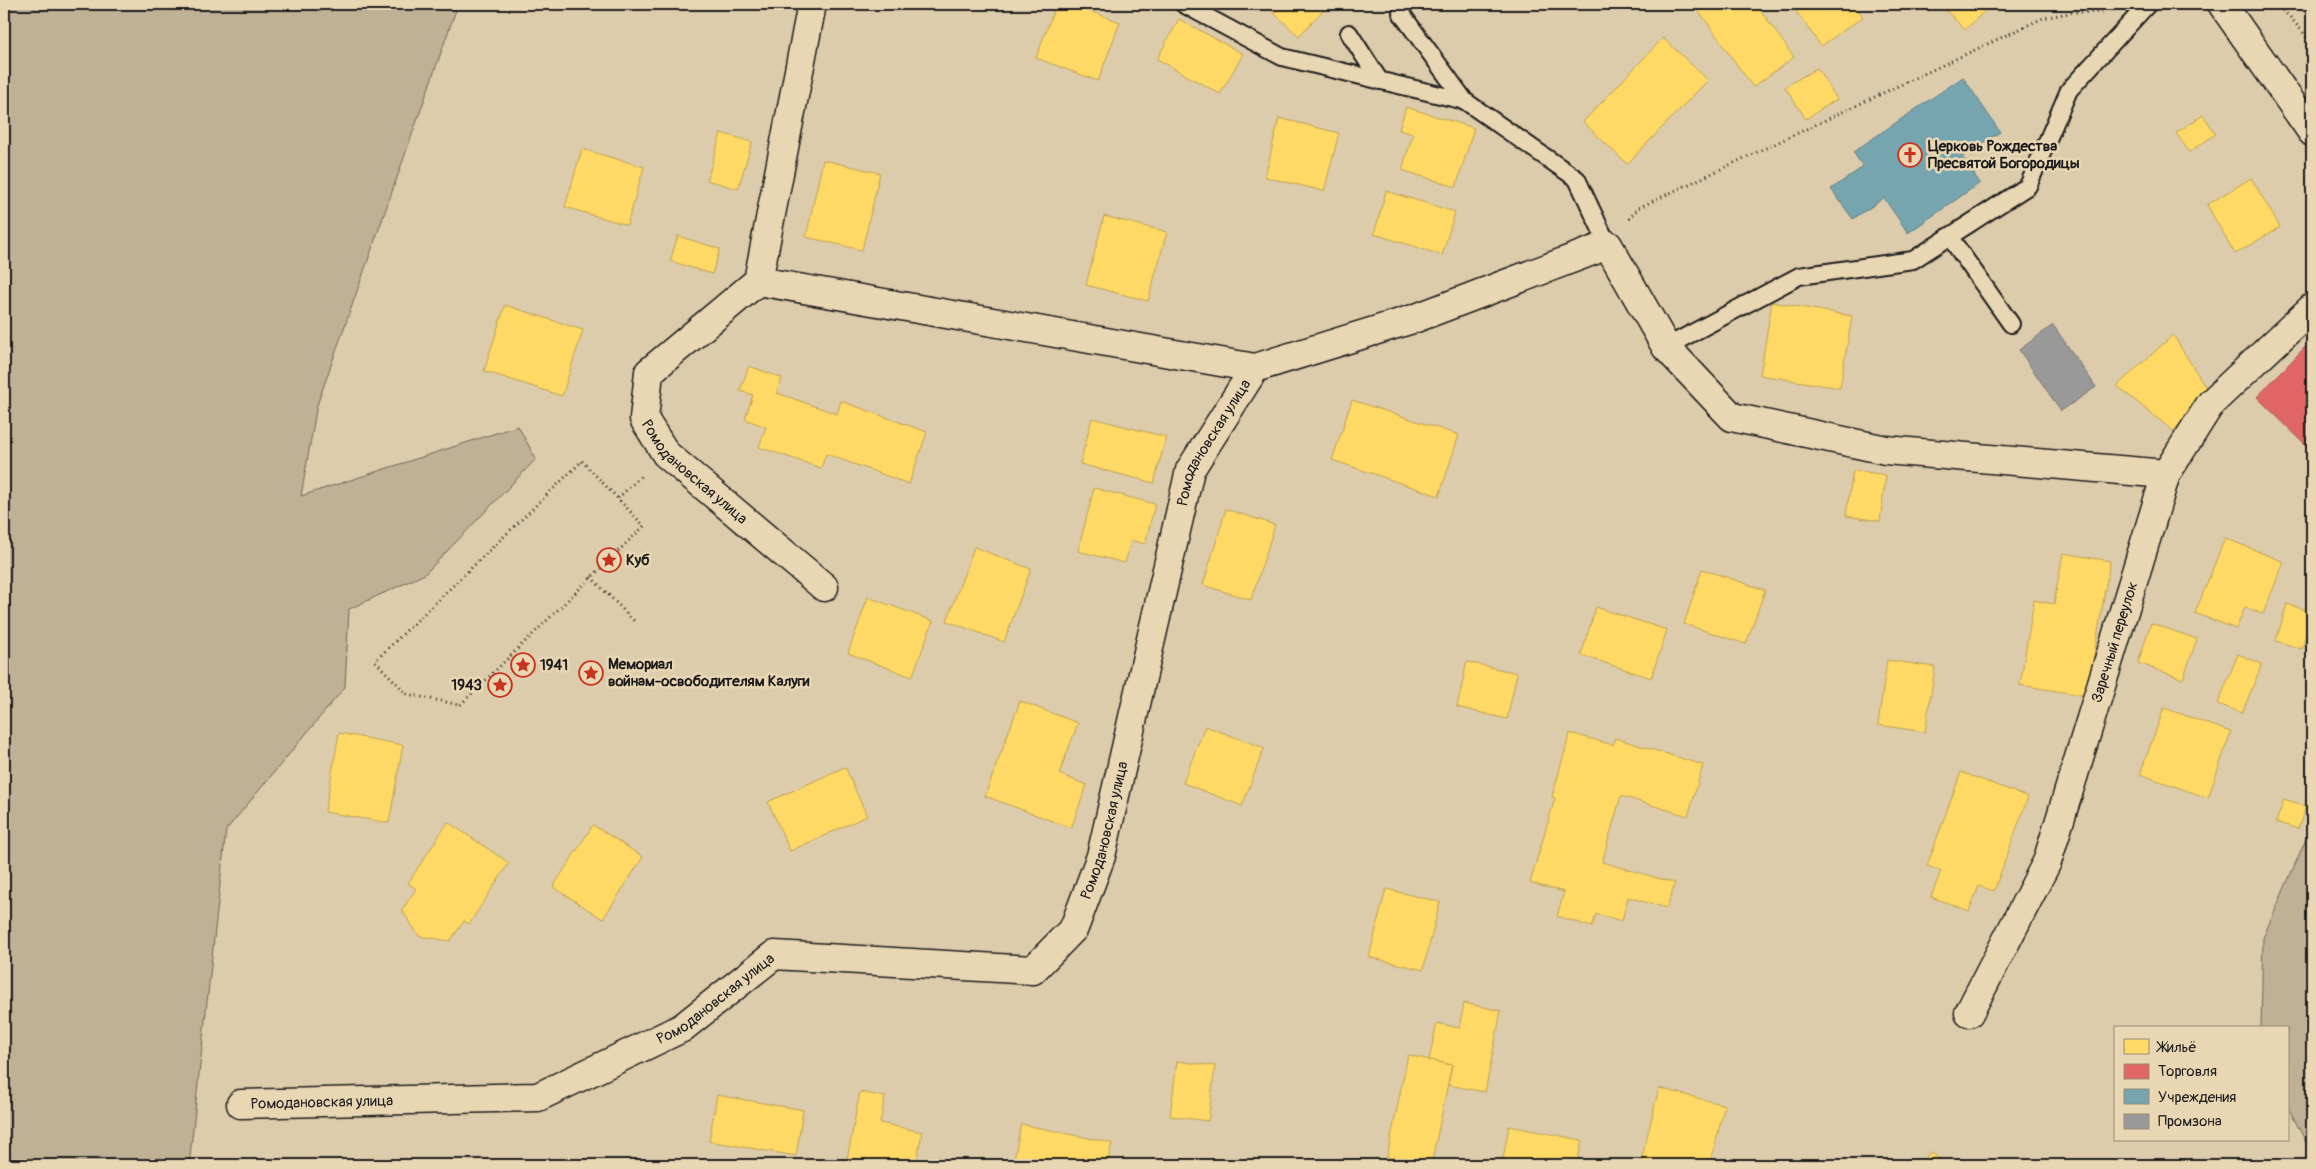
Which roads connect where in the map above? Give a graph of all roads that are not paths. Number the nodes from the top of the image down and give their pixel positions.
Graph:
1 (812, 4) edge
2 (1183, 4) edge
3 (2222, 4) edge
4 (2144, 7) edge
5 (1402, 13) dead end
6 (1349, 33) dead end
7 (1380, 80) junction
8 (1465, 101) junction
9 (2312, 132) edge
10 (1949, 236) junction
11 (1608, 245) junction
12 (758, 280) junction
13 (2312, 308) edge
14 (2011, 324) dead end
15 (1666, 347) junction
16 (1255, 368) junction
17 (2166, 474) junction
18 (824, 586) dead end
19 (1969, 1013) dead end
20 (241, 1104) dead end

1 - 12 street
2 - 7 lane
3 - 9 street
4 - 10 lane
5 - 8 lane
6 - 7 lane
7 - 8 lane
8 - 11 lane
10 - 14 lane
10 - 15 lane
11 - 15 street
11 - 16 street
12 - 16 street, Ромодановская улица
12 - 18 street, Ромодановская улица
13 - 17 street, Заречный переулок
15 - 17 street
16 - 20 street, Ромодановская улица
17 - 19 street, Заречный переулок

